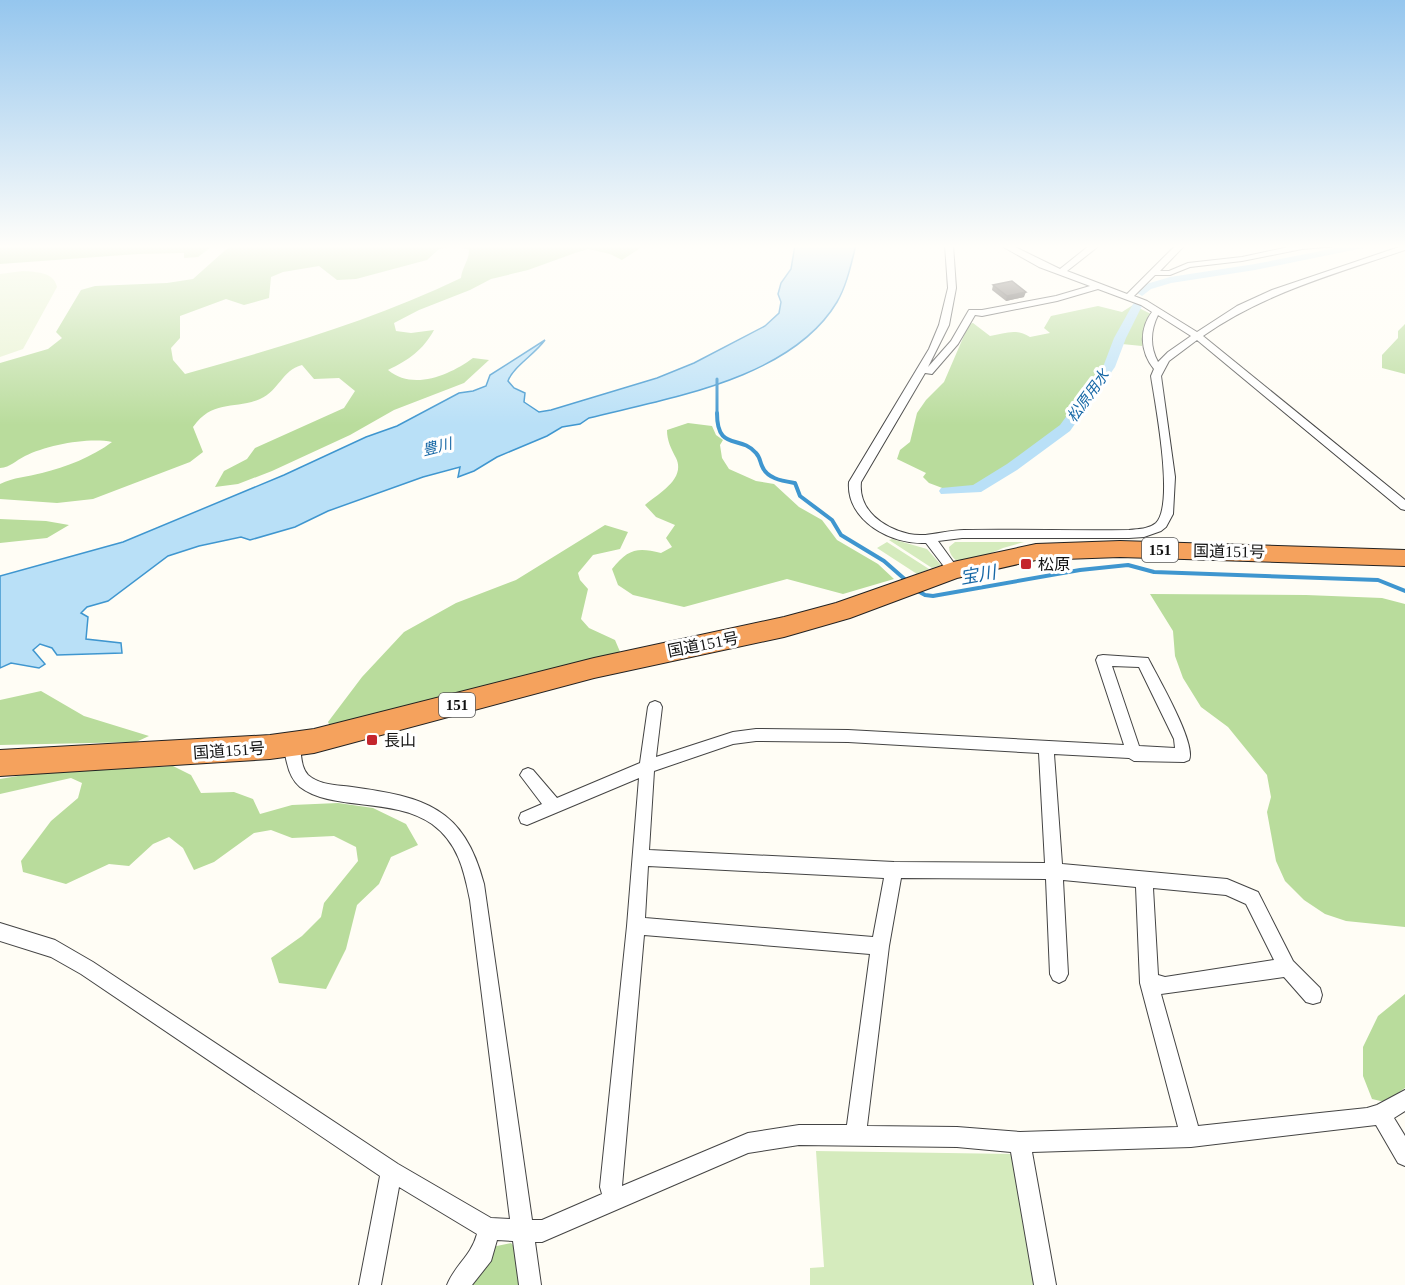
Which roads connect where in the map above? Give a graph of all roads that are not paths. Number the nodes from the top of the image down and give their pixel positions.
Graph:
1 (948, 305) edge
2 (1023, 305) edge
3 (1144, 305) edge
4 (1248, 305) edge
5 (1156, 311) junction
6 (1197, 336) junction
7 (1158, 369) junction
8 (917, 379) junction
9 (1405, 506) edge
10 (930, 539) junction
11 (1405, 558) edge
12 (953, 570) junction
13 (655, 707) dead end
14 (292, 745) junction
15 (1046, 748) junction
16 (1134, 754) junction
17 (0, 763) edge
18 (647, 767) junction
19 (528, 775) dead end
20 (554, 807) junction
21 (527, 818) dead end
22 (642, 858) junction
23 (894, 870) junction
24 (1054, 871) junction
25 (1144, 880) junction
26 (636, 926) junction
27 (0, 932) edge
28 (880, 946) junction
29 (1287, 967) junction
30 (1059, 974) dead end
31 (1149, 983) junction
32 (1313, 995) dead end
33 (1405, 1100) edge
34 (1381, 1114) junction
35 (856, 1134) junction
36 (1191, 1137) junction
37 (1020, 1142) junction
38 (1405, 1156) edge
39 (391, 1171) junction
40 (615, 1201) junction
41 (489, 1229) junction
42 (523, 1232) junction
43 (370, 1285) edge
44 (458, 1285) edge
45 (530, 1285) edge
46 (1044, 1285) edge

1 - 8 street
2 - 8 street
3 - 5 street
4 - 6 street
5 - 6 street
5 - 7 street
6 - 7 street
6 - 9 street
7 - 10 street
8 - 10 street
10 - 12 street
11 - 12 highway, 国道151号 / 151
12 - 14 highway, 国道151号 / 151
13 - 18 street
14 - 17 highway, 国道151号 / 151
14 - 42 street
15 - 16 street
15 - 18 street
15 - 24 street
16 - 16 street
18 - 20 street
18 - 22 street
19 - 20 street
20 - 21 street
22 - 23 street
22 - 26 street
23 - 24 street
23 - 28 street
24 - 25 street
24 - 30 street
25 - 29 street
25 - 31 street
26 - 28 street
26 - 40 street
27 - 39 street
28 - 35 street
29 - 31 street
29 - 32 street
31 - 36 street
33 - 34 street
34 - 36 street
34 - 38 street
35 - 37 street
35 - 40 street
36 - 37 street
37 - 46 street
39 - 41 street
39 - 43 street
40 - 42 street
41 - 42 street
41 - 44 street
42 - 45 street

